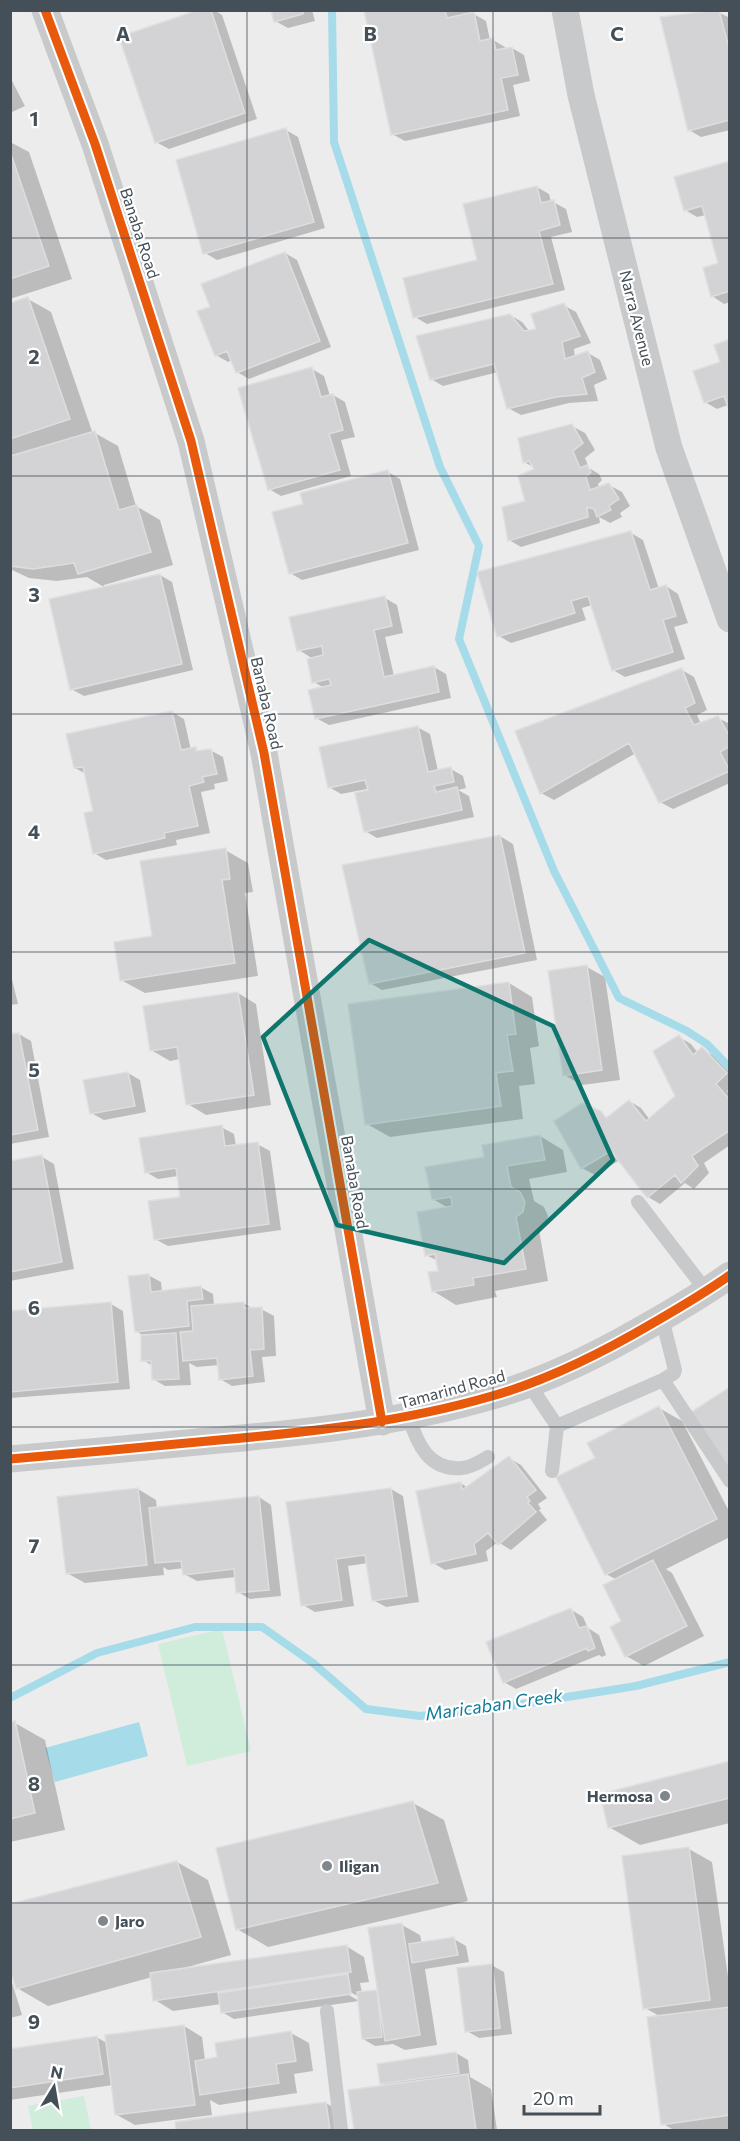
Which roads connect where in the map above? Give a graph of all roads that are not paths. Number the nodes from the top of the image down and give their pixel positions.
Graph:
1 (45, 10) edge
2 (565, 10) edge
3 (729, 619) edge
4 (638, 1202) dead end
5 (729, 1275) edge
6 (707, 1292) junction
7 (662, 1318) junction
8 (663, 1380) junction
9 (529, 1384) junction
10 (409, 1417) junction
11 (382, 1422) junction
12 (557, 1426) junction
13 (488, 1457) dead end
14 (10, 1459) edge
15 (552, 1472) dead end
16 (729, 1481) edge
17 (327, 2011) dead end
18 (341, 2130) edge

1 - 11 street, Banaba Road
2 - 3 street, Narra Avenue
4 - 6 lane
5 - 6 street, Tamarind Road
6 - 7 street, Tamarind Road
7 - 8 lane
7 - 9 street, Tamarind Road
8 - 12 lane
8 - 16 lane
9 - 10 street, Tamarind Road
9 - 12 lane
10 - 11 street, Tamarind Road
10 - 13 lane
11 - 14 street, Tamarind Road
12 - 15 lane
17 - 18 lane

